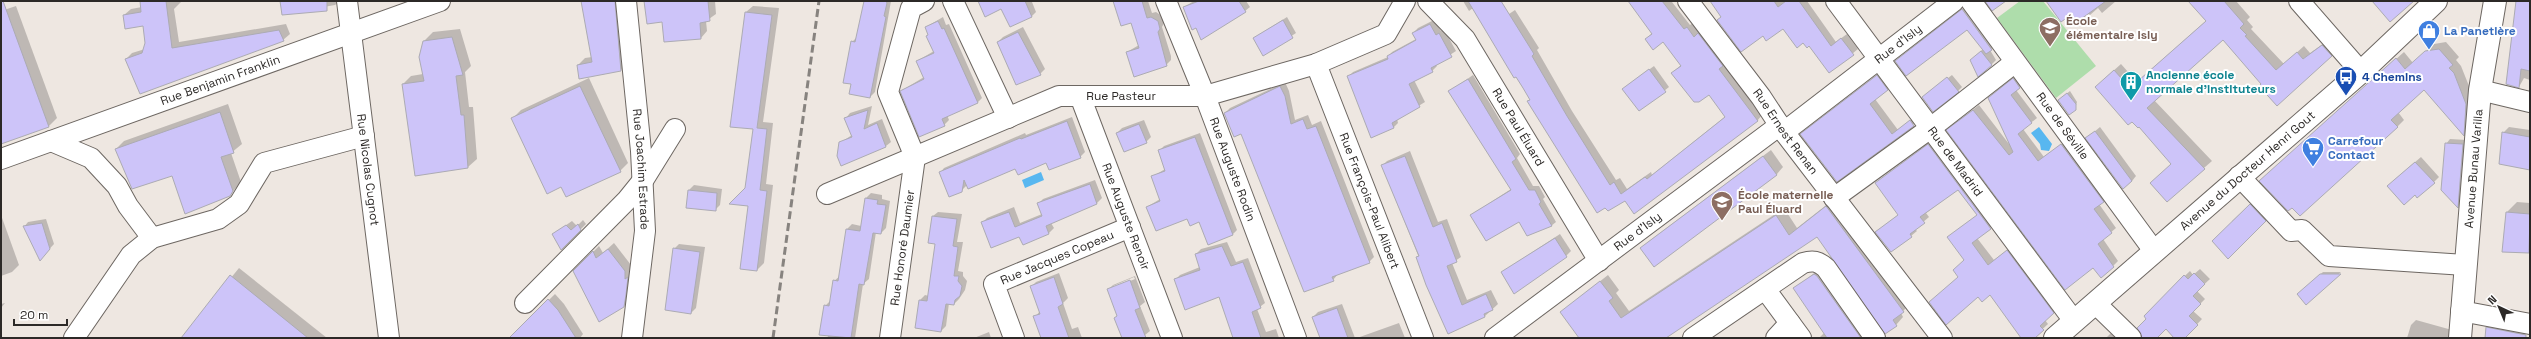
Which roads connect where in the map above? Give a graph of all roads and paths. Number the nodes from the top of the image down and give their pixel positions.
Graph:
1 (347, 1) edge
2 (440, 1) edge
3 (626, 1) edge
4 (924, 1) edge
5 (953, 1) edge
6 (1166, 1) edge
7 (1405, 1) edge
8 (1428, 1) edge
9 (1688, 1) edge
10 (1836, 1) edge
11 (1954, 1) edge
12 (1971, 1) edge
13 (2299, 1) edge
14 (2436, 1) edge
15 (2493, 2) edge
16 (352, 32) junction
17 (1879, 59) junction
18 (2014, 62) junction
19 (1316, 64) junction
20 (2361, 72) junction
21 (2480, 90) junction
22 (1080, 96) junction
23 (1205, 96) junction
24 (2530, 102) edge
25 (1008, 118) junction
26 (1782, 128) junction
27 (1932, 128) junction
28 (675, 129) dead end
29 (364, 136) junction
30 (51, 141) junction
31 (915, 157) junction
32 (1, 158) edge
33 (2240, 176) junction
34 (644, 179) junction
35 (827, 194) dead end
36 (1834, 198) junction
37 (1130, 227) junction
38 (152, 238) junction
39 (2154, 251) junction
40 (1599, 261) junction
41 (2465, 265) junction
42 (1764, 289) junction
43 (525, 302) dead end
44 (2095, 303) junction
45 (2461, 311) junction
46 (2074, 321) junction
47 (2530, 324) edge
48 (1795, 330) edge
49 (74, 338) edge
50 (390, 338) edge
51 (632, 338) edge
52 (890, 338) edge
53 (1014, 338) edge
54 (1172, 338) edge
55 (1296, 338) edge
56 (1423, 338) edge
57 (1495, 338) edge
58 (1693, 338) edge
59 (1776, 338) edge
60 (1875, 338) edge
61 (1942, 338) edge
62 (2055, 338) edge
63 (2131, 338) edge
64 (2460, 338) edge

1 - 16 street, Rue Nicolas Cugnot
2 - 16 street, Rue Benjamin Franklin
3 - 34 street, Rue Joachim Estrade
4 - 31 street
5 - 25 street
6 - 23 street, Rue Auguste Rodin
7 - 19 street, Rue Pasteur
8 - 40 street, Rue Paul Éluard
9 - 26 street, Rue Ernest Renan
10 - 17 street, Rue de Madrid
11 - 17 street, Rue d'Isly
12 - 18 street, Rue de Séville
13 - 20 street
14 - 20 main road, Avenue du Docteur Henri Gout
15 - 21 main road, Avenue Bunau Varilla
16 - 29 street, Rue Nicolas Cugnot
16 - 30 street, Rue Benjamin Franklin
17 - 26 street, Rue d'Isly
17 - 27 street, Rue de Madrid
18 - 27 street
18 - 39 street, Rue de Séville
19 - 23 street, Rue Pasteur
19 - 56 street, Rue François-Paul Alibert
20 - 33 main road, Avenue du Docteur Henri Gout
21 - 24 street
21 - 41 main road, Avenue Bunau Varilla
22 - 23 street, Rue Pasteur
22 - 25 street, Rue Pasteur
22 - 37 street, Rue Auguste Renoir
23 - 55 street, Rue Auguste Rodin
25 - 31 street, Rue Pasteur
26 - 36 street, Rue Ernest Renan
26 - 40 street, Rue d'Isly
27 - 36 street
27 - 46 street, Rue de Madrid
28 - 34 street
29 - 38 street
29 - 50 street, Rue Nicolas Cugnot
30 - 32 street, Rue Benjamin Franklin
30 - 38 street
31 - 35 street, Rue Pasteur
31 - 52 street, Rue Honoré Daumier
33 - 39 main road, Avenue du Docteur Henri Gout
33 - 41 street
34 - 43 street
34 - 51 street, Rue Joachim Estrade
36 - 61 street, Rue Ernest Renan
37 - 53 street, Rue Jacques Copeau
37 - 54 street, Rue Auguste Renoir
38 - 49 street
39 - 44 main road, Avenue du Docteur Henri Gout
40 - 57 street, Rue d'Isly
41 - 45 main road, Avenue Bunau Varilla
42 - 48 street
42 - 58 street
42 - 60 street
44 - 46 main road, Avenue du Docteur Henri Gout
44 - 63 street
45 - 47 street
45 - 64 main road, Avenue Bunau Varilla
46 - 62 main road, Avenue du Docteur Henri Gout
48 - 59 street

